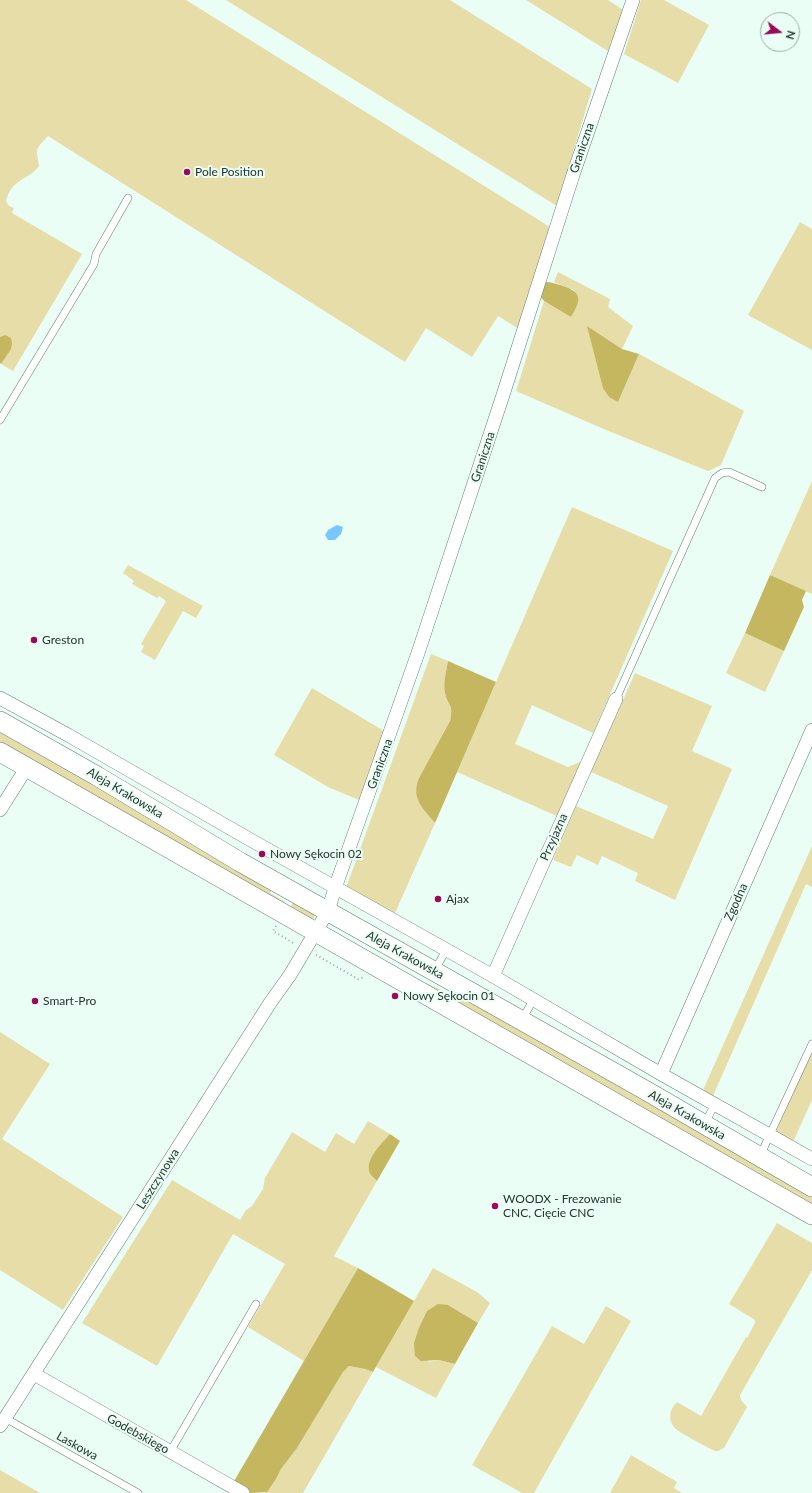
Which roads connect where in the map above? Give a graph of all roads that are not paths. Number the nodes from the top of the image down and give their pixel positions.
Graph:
1 (632, 0) edge
2 (128, 198) dead end
3 (0, 420) edge
4 (762, 487) dead end
5 (0, 698) edge
6 (616, 699) joint
7 (0, 721) edge
8 (812, 730) edge
9 (63, 744) junction
10 (0, 752) edge
11 (101, 766) junction
12 (27, 767) junction
13 (0, 810) edge
14 (335, 888) junction
15 (328, 912) junction
16 (316, 932) junction
17 (446, 950) junction
18 (434, 971) junction
19 (493, 976) junction
20 (533, 1000) junction
21 (522, 1020) junction
22 (812, 1044) edge
23 (613, 1046) junction
24 (603, 1067) junction
25 (661, 1074) junction
26 (715, 1104) junction
27 (704, 1124) junction
28 (771, 1134) junction
29 (760, 1156) junction
30 (812, 1159) edge
31 (812, 1187) edge
32 (812, 1215) edge
33 (256, 1304) dead end
34 (34, 1374) junction
35 (2, 1422) edge
36 (170, 1452) junction
37 (138, 1493) edge
38 (243, 1493) edge

1 - 14 street, Graniczna
2 - 3 lane
4 - 6 lane
5 - 9 street
6 - 19 street, Przyjazna
7 - 9 main road, Aleja Krakowska
8 - 25 street, Zgodna
9 - 11 main road, Aleja Krakowska
10 - 12 main road, Aleja Krakowska
11 - 14 street
11 - 15 main road, Aleja Krakowska
12 - 13 street
12 - 16 main road, Aleja Krakowska
14 - 15 street, Graniczna
14 - 17 street
15 - 16 street, Leszczynowa
15 - 18 main road, Aleja Krakowska
16 - 32 main road, Aleja Krakowska
16 - 34 street, Leszczynowa
17 - 18 lane
17 - 19 street
18 - 21 main road, Aleja Krakowska
19 - 20 street
20 - 21 lane
20 - 23 street
21 - 24 main road, Aleja Krakowska
22 - 28 lane
23 - 24 street
23 - 25 street
24 - 27 main road, Aleja Krakowska
25 - 26 street
26 - 27 lane
26 - 28 street
27 - 29 main road, Aleja Krakowska
28 - 29 lane
28 - 30 street
29 - 31 main road, Aleja Krakowska
33 - 36 lane
34 - 35 street, Leszczynowa
34 - 36 street, Godebskiego
35 - 37 lane, Laskowa
36 - 38 street, Godebskiego

